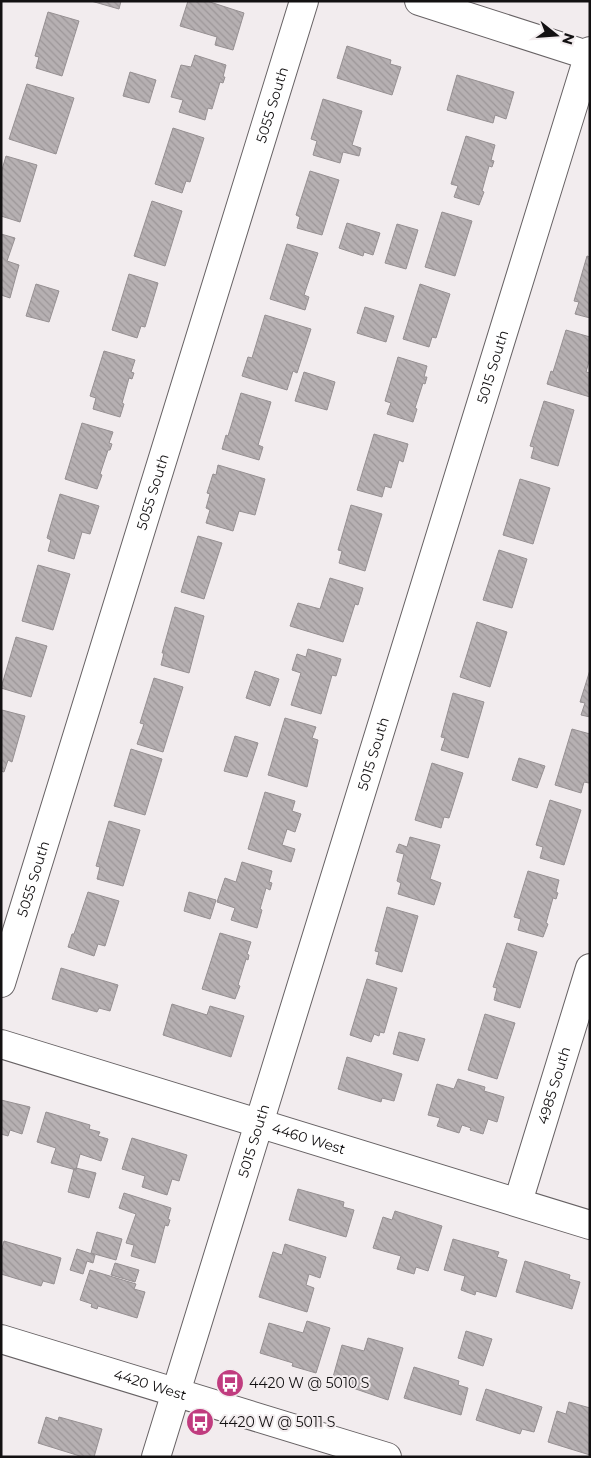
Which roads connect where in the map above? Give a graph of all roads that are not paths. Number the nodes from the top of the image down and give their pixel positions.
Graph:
1 (304, 1) edge
2 (419, 1) edge
3 (589, 54) edge
4 (590, 968) edge
5 (1, 983) edge
6 (1, 1044) edge
7 (258, 1123) junction
8 (518, 1202) junction
9 (590, 1225) edge
10 (1, 1338) edge
11 (176, 1391) junction
12 (156, 1457) edge
13 (386, 1457) edge

1 - 5 street, 5055 South
2 - 3 street
3 - 7 street, 5015 South
4 - 8 street, 4985 South
6 - 7 street, 4460 West
7 - 8 street, 4460 West
7 - 11 street, 5015 South
8 - 9 street, 4460 West
10 - 11 street, 4420 West
11 - 12 street, 5015 South
11 - 13 street, 4420 West

